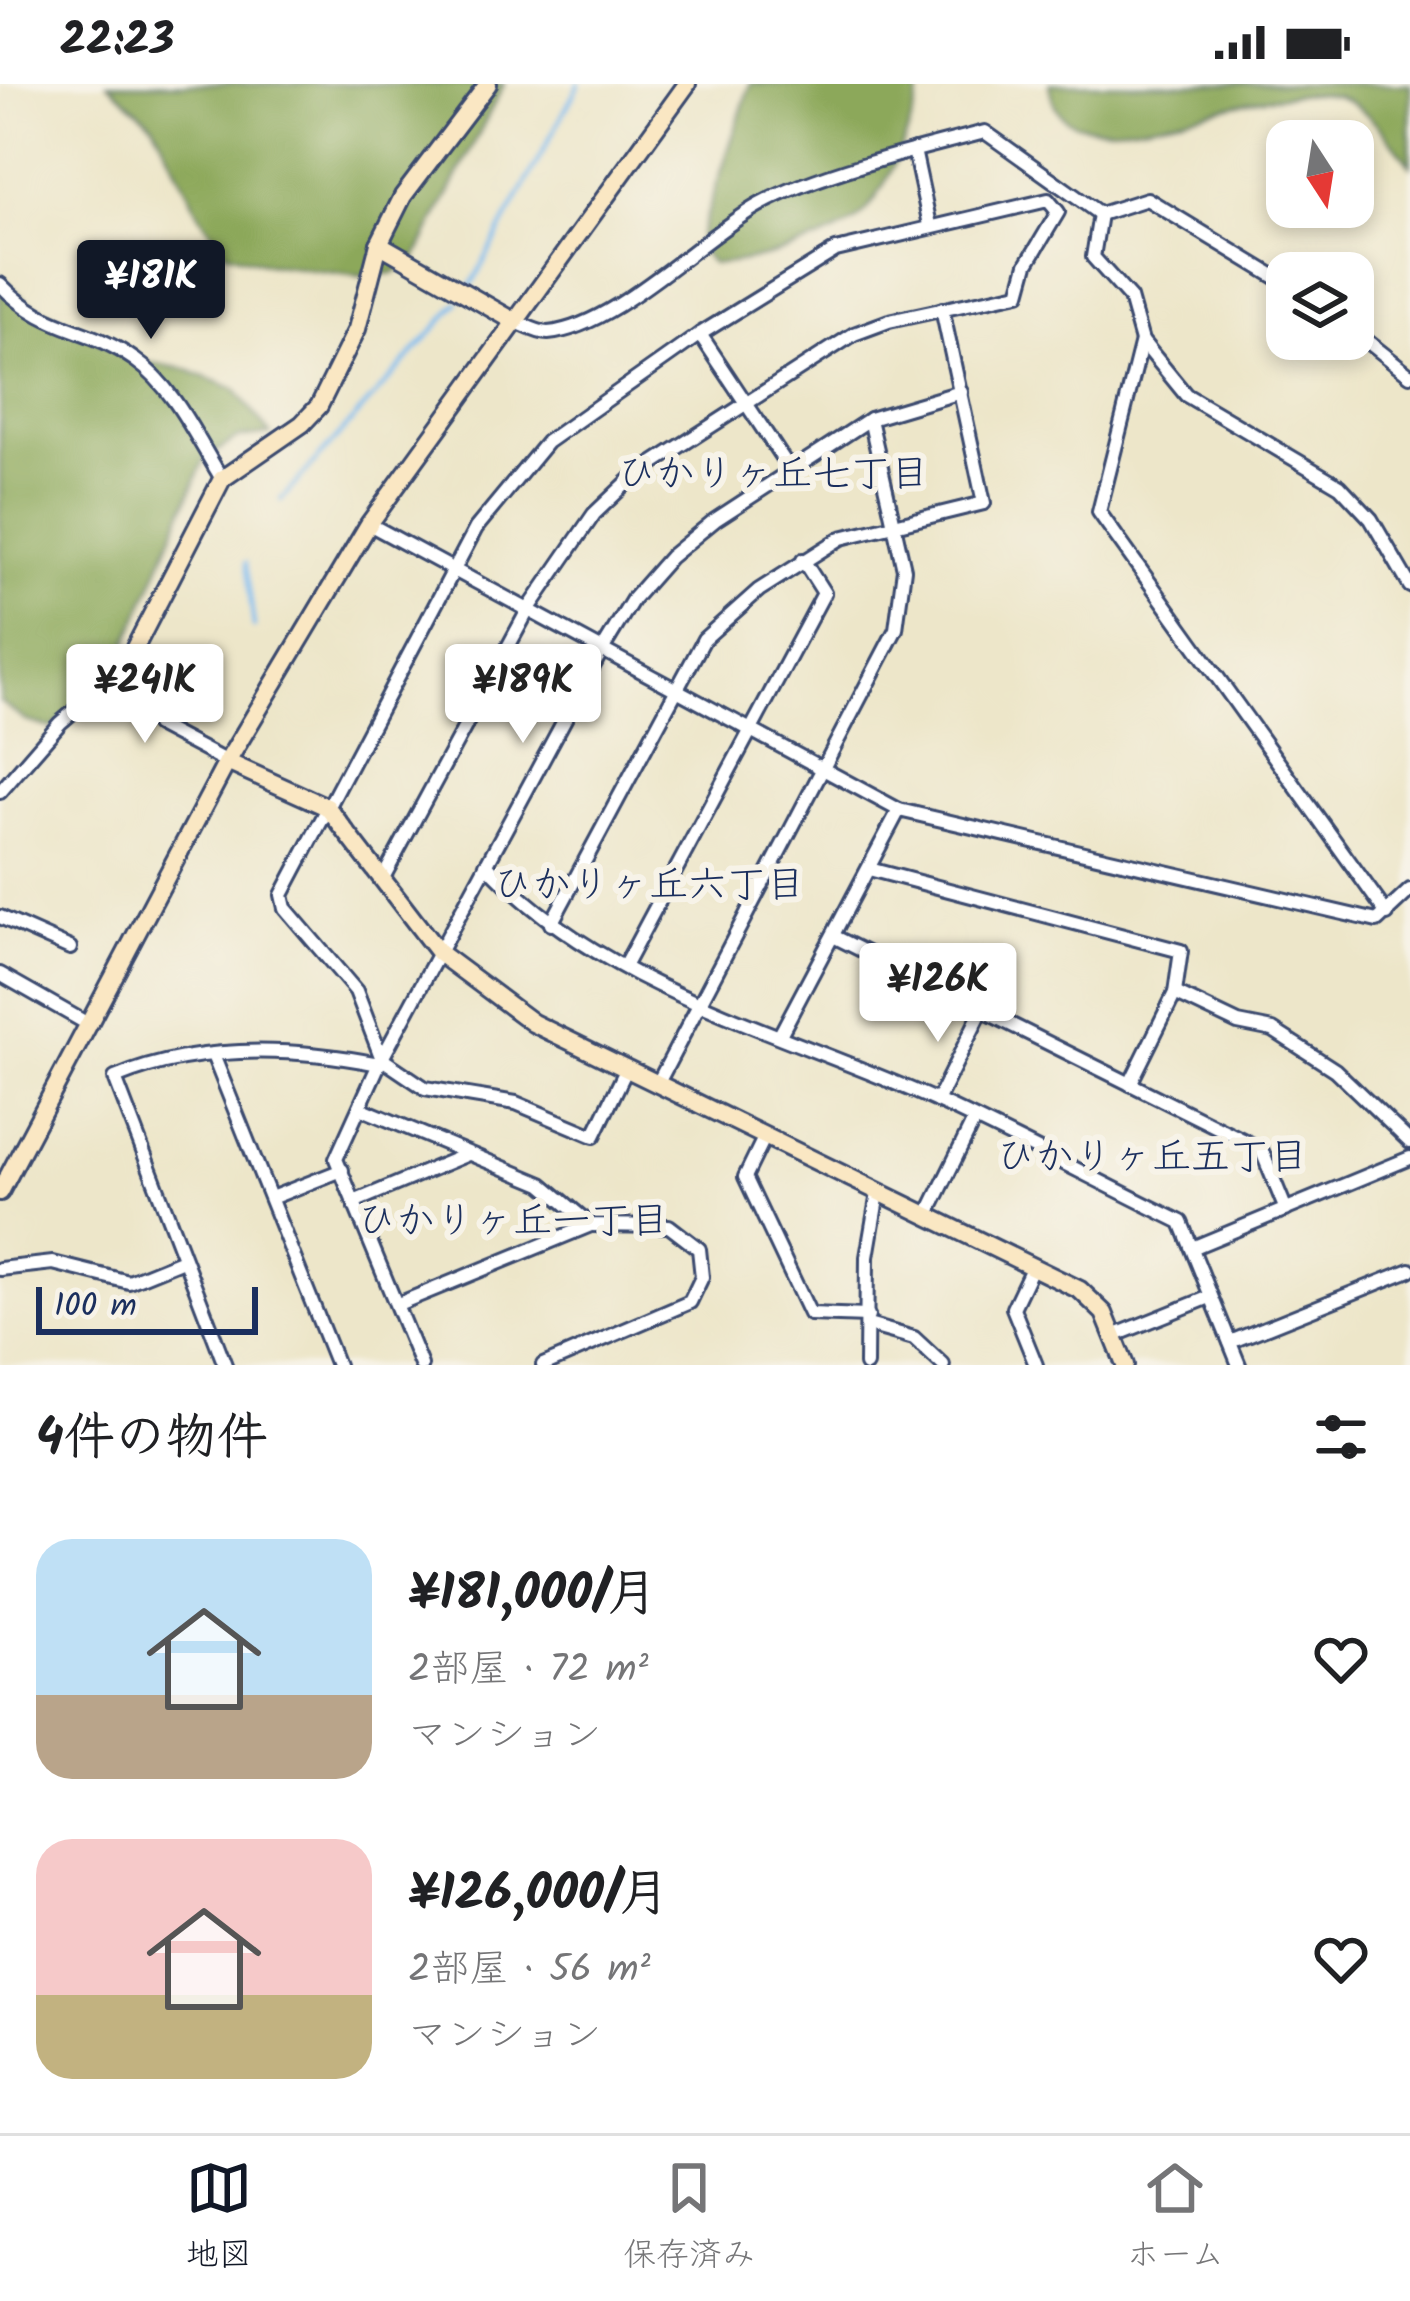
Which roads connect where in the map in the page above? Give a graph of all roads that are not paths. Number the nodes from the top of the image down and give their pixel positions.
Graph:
1 (488, 84) edge
2 (687, 84) edge
3 (914, 150) junction
4 (1100, 214) junction
5 (930, 225) junction
6 (379, 244) junction
7 (1266, 271) edge
8 (0, 284) edge
9 (942, 309) junction
10 (514, 321) junction
11 (700, 334) junction
12 (1142, 341) junction
13 (1374, 347) edge
14 (1410, 376) edge
15 (961, 392) junction
16 (745, 402) junction
17 (871, 419) junction
18 (791, 470) junction
19 (222, 479) junction
20 (369, 524) junction
21 (895, 526) junction
22 (803, 560) junction
23 (454, 571) junction
24 (1410, 586) edge
25 (528, 610) junction
26 (602, 650) junction
27 (125, 667) junction
28 (676, 691) junction
29 (752, 730) junction
30 (227, 762) junction
31 (826, 770) junction
32 (0, 792) edge
33 (327, 807) junction
34 (899, 810) junction
35 (486, 864) junction
36 (869, 869) junction
37 (383, 878) junction
38 (1410, 890) edge
39 (1388, 914) junction
40 (0, 917) edge
41 (551, 924) junction
42 (833, 936) junction
43 (70, 948) dead end
44 (440, 953) junction
45 (625, 965) junction
46 (0, 974) edge
47 (1175, 993) junction
48 (701, 1003) junction
49 (982, 1010) junction
50 (88, 1024) junction
51 (780, 1036) junction
52 (213, 1055) junction
53 (381, 1062) junction
54 (626, 1068) junction
55 (658, 1083) junction
56 (1130, 1084) junction
57 (937, 1101) junction
58 (360, 1108) junction
59 (974, 1120) junction
60 (764, 1138) junction
61 (1410, 1142) edge
62 (468, 1154) junction
63 (1410, 1159) edge
64 (342, 1170) junction
65 (0, 1192) edge
66 (878, 1193) junction
67 (271, 1198) junction
68 (356, 1201) junction
69 (1286, 1210) junction
70 (928, 1214) junction
71 (591, 1226) junction
72 (1192, 1248) junction
73 (182, 1260) junction
74 (1033, 1266) junction
75 (0, 1269) edge
76 (1410, 1270) edge
77 (1210, 1297) junction
78 (398, 1304) junction
79 (868, 1320) junction
80 (1113, 1336) junction
81 (1230, 1342) junction
82 (331, 1363) edge
83 (225, 1365) edge
84 (421, 1365) edge
85 (543, 1365) edge
86 (866, 1365) edge
87 (943, 1365) edge
88 (1036, 1365) edge
89 (1125, 1365) edge
90 (1239, 1365) edge

1 - 6 street
2 - 10 street
3 - 4 street
3 - 5 street
3 - 10 street
4 - 7 street
4 - 12 street
5 - 9 street
5 - 11 street
6 - 10 street
6 - 19 street
8 - 19 street
9 - 15 street
9 - 16 street
10 - 20 street
11 - 16 street
11 - 23 street
12 - 24 street
12 - 39 street
13 - 14 street
15 - 17 street
15 - 21 street
16 - 18 street
16 - 25 street
17 - 18 street
17 - 21 street
18 - 26 street
19 - 27 street
20 - 23 street
20 - 30 street
21 - 22 street
21 - 31 street
22 - 28 street
22 - 29 street
23 - 25 street
23 - 33 street
25 - 26 street
25 - 37 street
26 - 28 street
26 - 35 street
27 - 30 street
27 - 32 street
28 - 29 street
28 - 41 street
29 - 31 street
29 - 45 street
30 - 33 street
30 - 50 street
31 - 34 street
31 - 48 street
33 - 37 street
33 - 53 street
34 - 36 street
34 - 39 street
35 - 41 street
35 - 44 street
36 - 42 street
36 - 47 street
37 - 44 street
38 - 39 street
40 - 43 street
41 - 45 street
42 - 49 street
42 - 51 street
44 - 53 street
44 - 54 street
45 - 48 street
46 - 50 street
47 - 56 street
47 - 61 street
48 - 51 street
48 - 55 street
49 - 56 street
49 - 57 street
50 - 65 street
51 - 57 street
52 - 53 street
52 - 67 street
52 - 73 street
53 - 54 street
53 - 58 street
54 - 55 street
55 - 60 street
56 - 69 street
57 - 59 street
58 - 62 street
58 - 64 street
59 - 70 street
59 - 72 street
60 - 66 street
60 - 79 street
62 - 68 street
62 - 71 street
63 - 69 street
64 - 67 street
64 - 68 street
66 - 70 street
66 - 79 street
67 - 82 street
68 - 78 street
69 - 72 street
70 - 74 street
71 - 78 street
71 - 85 street
72 - 77 street
73 - 75 street
73 - 83 street
74 - 80 street
74 - 88 street
76 - 81 street
77 - 80 street
77 - 81 street
78 - 84 street
79 - 86 street
79 - 87 street
80 - 89 street
81 - 90 street

